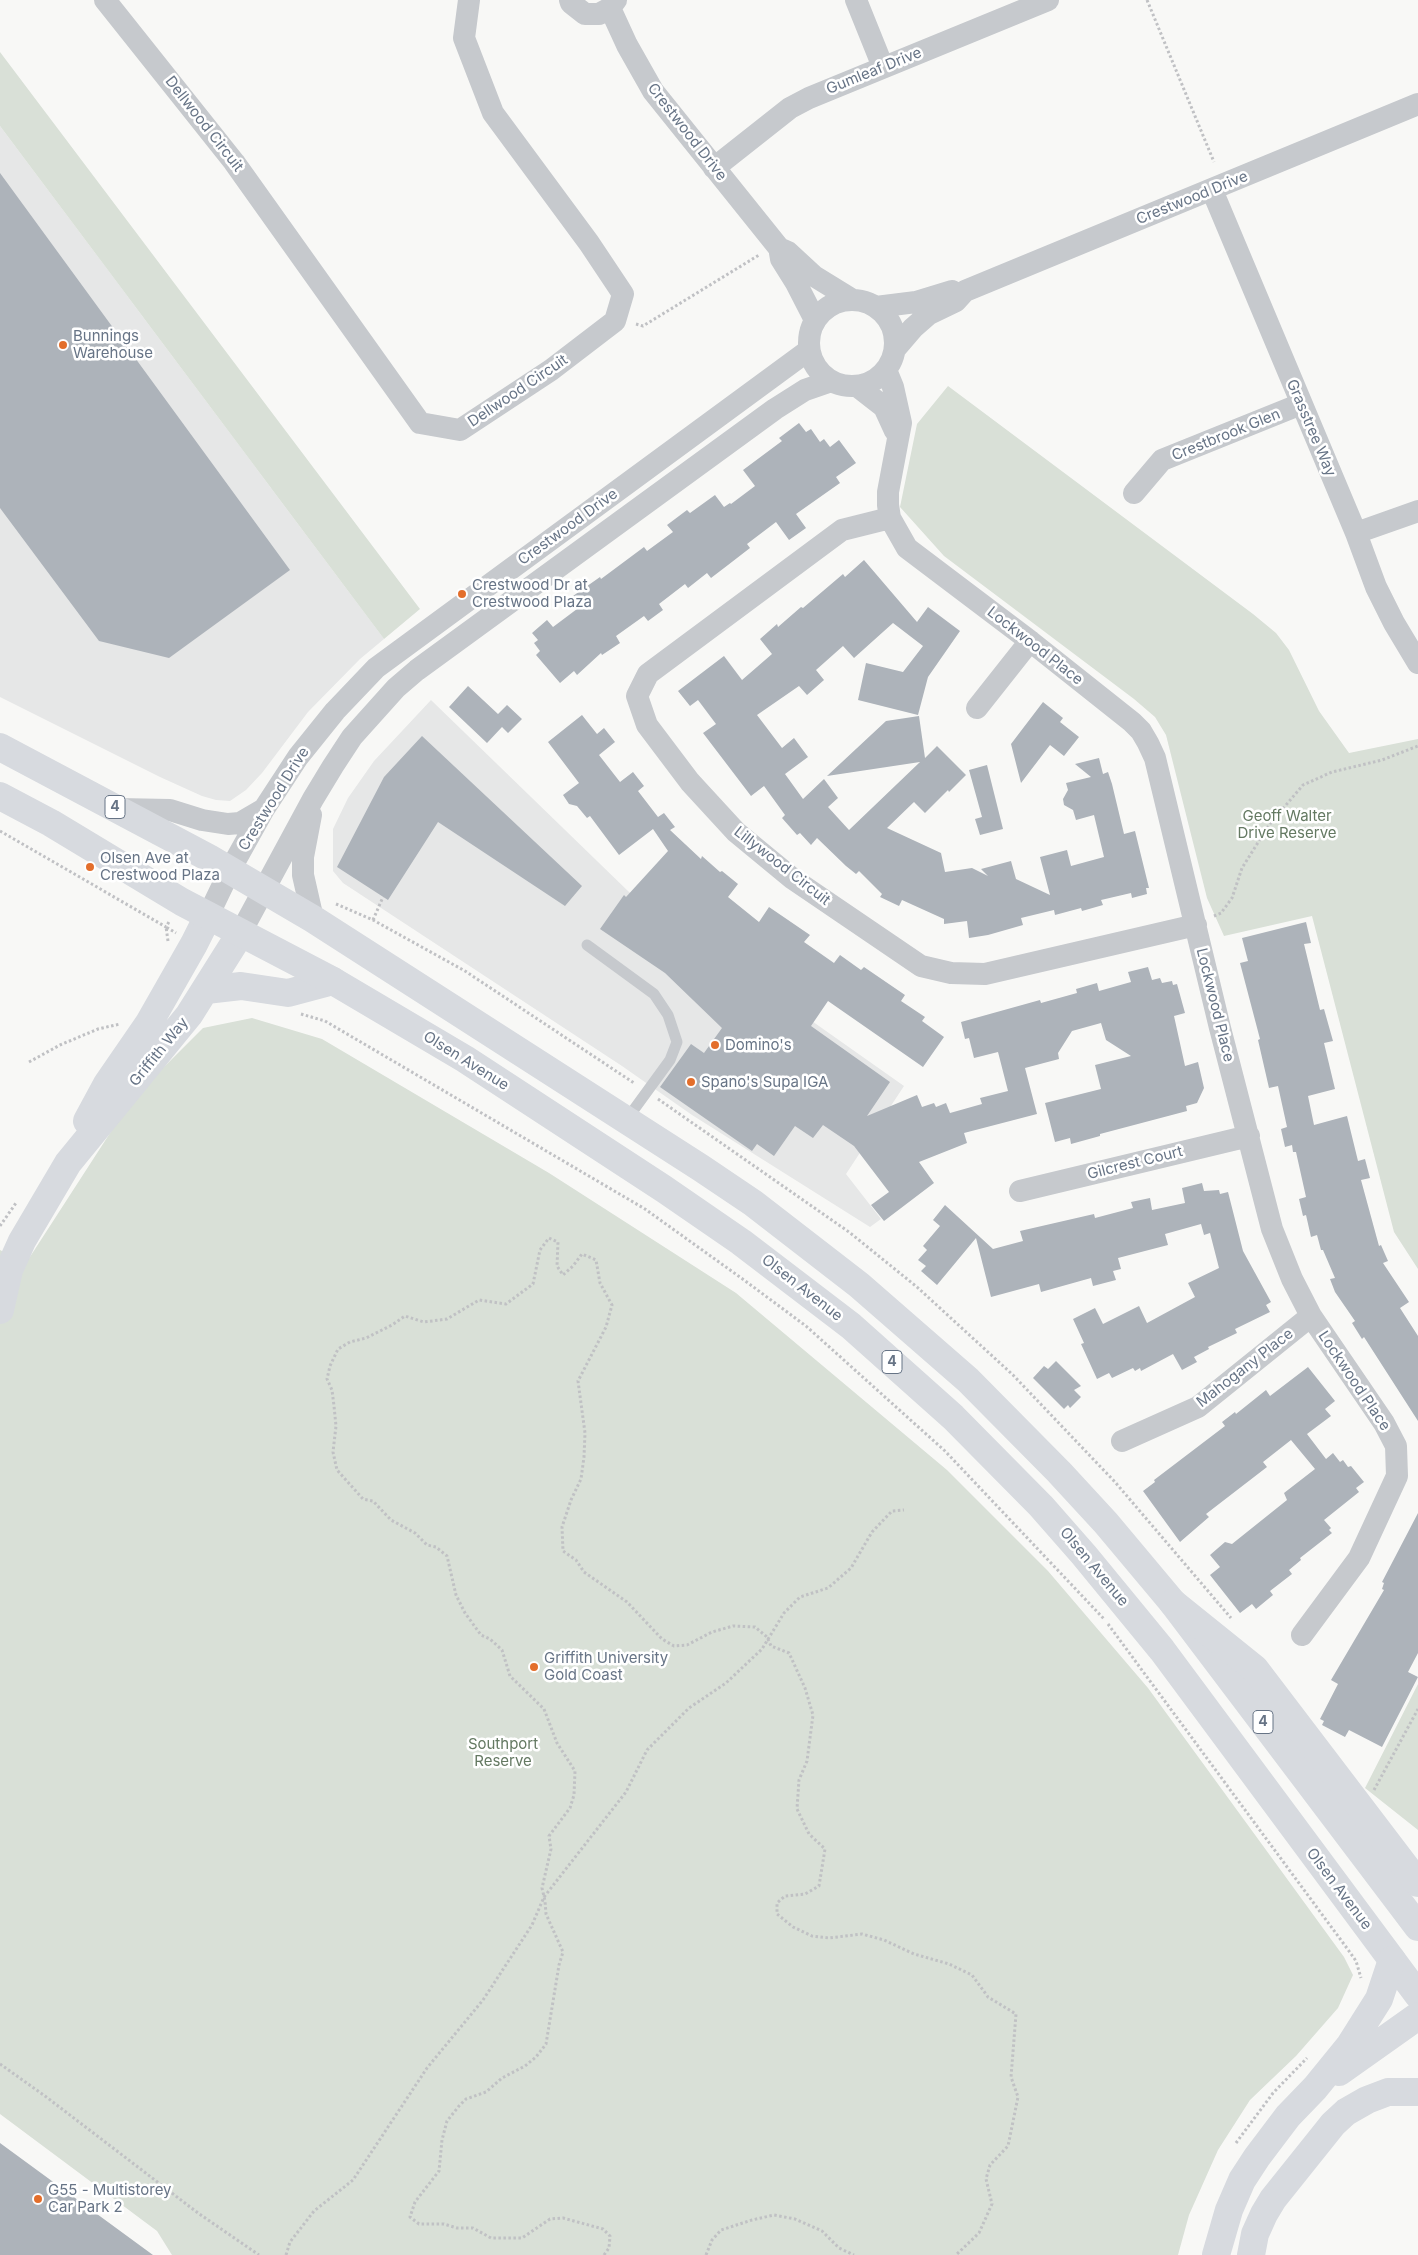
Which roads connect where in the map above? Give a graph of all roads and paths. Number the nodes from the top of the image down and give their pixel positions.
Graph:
1 (105, 0) edge
2 (469, 0) edge
3 (570, 0) edge
4 (856, 0) edge
5 (1048, 0) edge
6 (1147, 0) edge
7 (613, 4) edge
8 (883, 67) junction
9 (1418, 104) edge
10 (1214, 162) dead end
11 (714, 168) junction
12 (1212, 190) junction
13 (778, 246) junction
14 (965, 291) junction
15 (852, 300) junction
16 (876, 307) junction
17 (815, 320) junction
18 (615, 321) junction
19 (895, 349) junction
20 (809, 350) junction
21 (886, 370) junction
22 (831, 381) junction
23 (857, 386) junction
24 (1301, 404) junction
25 (898, 437) junction
26 (1134, 493) dead end
27 (1418, 511) edge
28 (890, 518) junction
29 (1356, 533) junction
30 (1030, 641) junction
31 (1418, 663) edge
32 (977, 708) dead end
33 (0, 746) edge
34 (1418, 746) edge
35 (0, 796) edge
36 (313, 799) junction
37 (118, 809) junction
38 (264, 809) junction
39 (230, 870) junction
40 (264, 890) junction
41 (383, 897) dead end
42 (208, 916) junction
43 (313, 919) junction
44 (373, 920) dead end
45 (1196, 925) junction
46 (240, 934) junction
47 (168, 944) dead end
48 (194, 944) junction
49 (587, 945) dead end
50 (333, 982) junction
51 (206, 990) junction
52 (297, 1013) dead end
53 (128, 1022) dead end
54 (29, 1062) dead end
55 (627, 1119) junction
56 (1249, 1136) junction
57 (68, 1163) junction
58 (1020, 1191) dead end
59 (19, 1199) dead end
60 (0, 1226) edge
61 (0, 1310) edge
62 (1311, 1316) junction
63 (1122, 1441) dead end
64 (904, 1510) dead end
65 (1173, 1603) junction
66 (1302, 1636) dead end
67 (769, 1640) junction
68 (1418, 1709) edge
69 (1369, 1799) dead end
70 (1418, 1883) edge
71 (544, 1897) junction
72 (1418, 1927) edge
73 (1392, 1960) junction
74 (1359, 1987) dead end
75 (1418, 1995) edge
76 (1418, 2016) edge
77 (0, 2064) edge
78 (1315, 2088) junction
79 (1418, 2092) edge
80 (259, 2255) edge
81 (286, 2255) edge
82 (604, 2255) edge
83 (706, 2255) edge
84 (854, 2255) edge
85 (956, 2255) edge
86 (1216, 2255) edge
87 (1251, 2255) edge

1 - 18 street, Dellwood Circuit
2 - 18 street
3 - 7 street
4 - 8 street
5 - 8 street, Gumleaf Drive
6 - 10 path
7 - 11 street, Crestwood Drive
8 - 11 street, Gumleaf Drive
9 - 12 street, Crestwood Drive
11 - 13 street, Crestwood Drive
12 - 14 street, Crestwood Drive
12 - 24 street, Grasstree Way
13 - 15 street, Crestwood Drive
13 - 17 street, Crestwood Drive
13 - 18 path
14 - 16 street, Crestwood Drive
14 - 19 street, Crestwood Drive
15 - 16 street
15 - 17 street
16 - 19 street
17 - 20 street
19 - 21 street
20 - 22 street
20 - 38 street, Crestwood Drive
21 - 23 street
21 - 25 street, Lockwood Place
22 - 23 street
22 - 36 street, Crestwood Drive
23 - 25 street
24 - 26 street, Crestbrook Glen
24 - 29 street, Grasstree Way
25 - 28 street, Lockwood Place
27 - 29 street
28 - 30 street, Lockwood Place
28 - 45 street, Lillywood Circuit
29 - 31 street, Grasstree Way
30 - 32 street
30 - 45 street, Lockwood Place
33 - 37 main road, 4
34 - 45 path
35 - 42 main road, Olsen Avenue / 4
36 - 40 street, Crestwood Drive
36 - 43 street
37 - 38 street
37 - 39 main road, 4
38 - 39 street, Crestwood Drive
39 - 40 main road, 4
39 - 42 street, Crestwood Drive
40 - 43 main road, 4
40 - 46 street, Crestwood Drive
41 - 44 path
42 - 46 main road, Olsen Avenue / 4
42 - 48 main road, Griffith Way
43 - 55 main road, 4
45 - 56 street, Lockwood Place
46 - 50 main road, Olsen Avenue / 4
46 - 51 main road, Griffith Way
47 - 48 path
48 - 57 main road, Griffith Way
49 - 55 lane
50 - 51 main road
50 - 73 main road, Olsen Avenue / 4
51 - 57 main road, Griffith Way
52 - 74 path
53 - 54 path
55 - 65 main road, 4
56 - 58 street, Gilcrest Court
56 - 62 street, Lockwood Place
57 - 61 main road, Griffith Way
59 - 60 path
62 - 63 street, Mahogany Place
62 - 66 street, Lockwood Place
64 - 67 path
65 - 70 main road
65 - 72 main road, 4
67 - 71 path
67 - 71 path
67 - 85 path
68 - 69 path
71 - 81 path
71 - 82 path
73 - 75 main road, Olsen Avenue / 4
73 - 78 main road
76 - 78 main road
77 - 80 path
78 - 86 main road
79 - 87 main road
83 - 84 path

